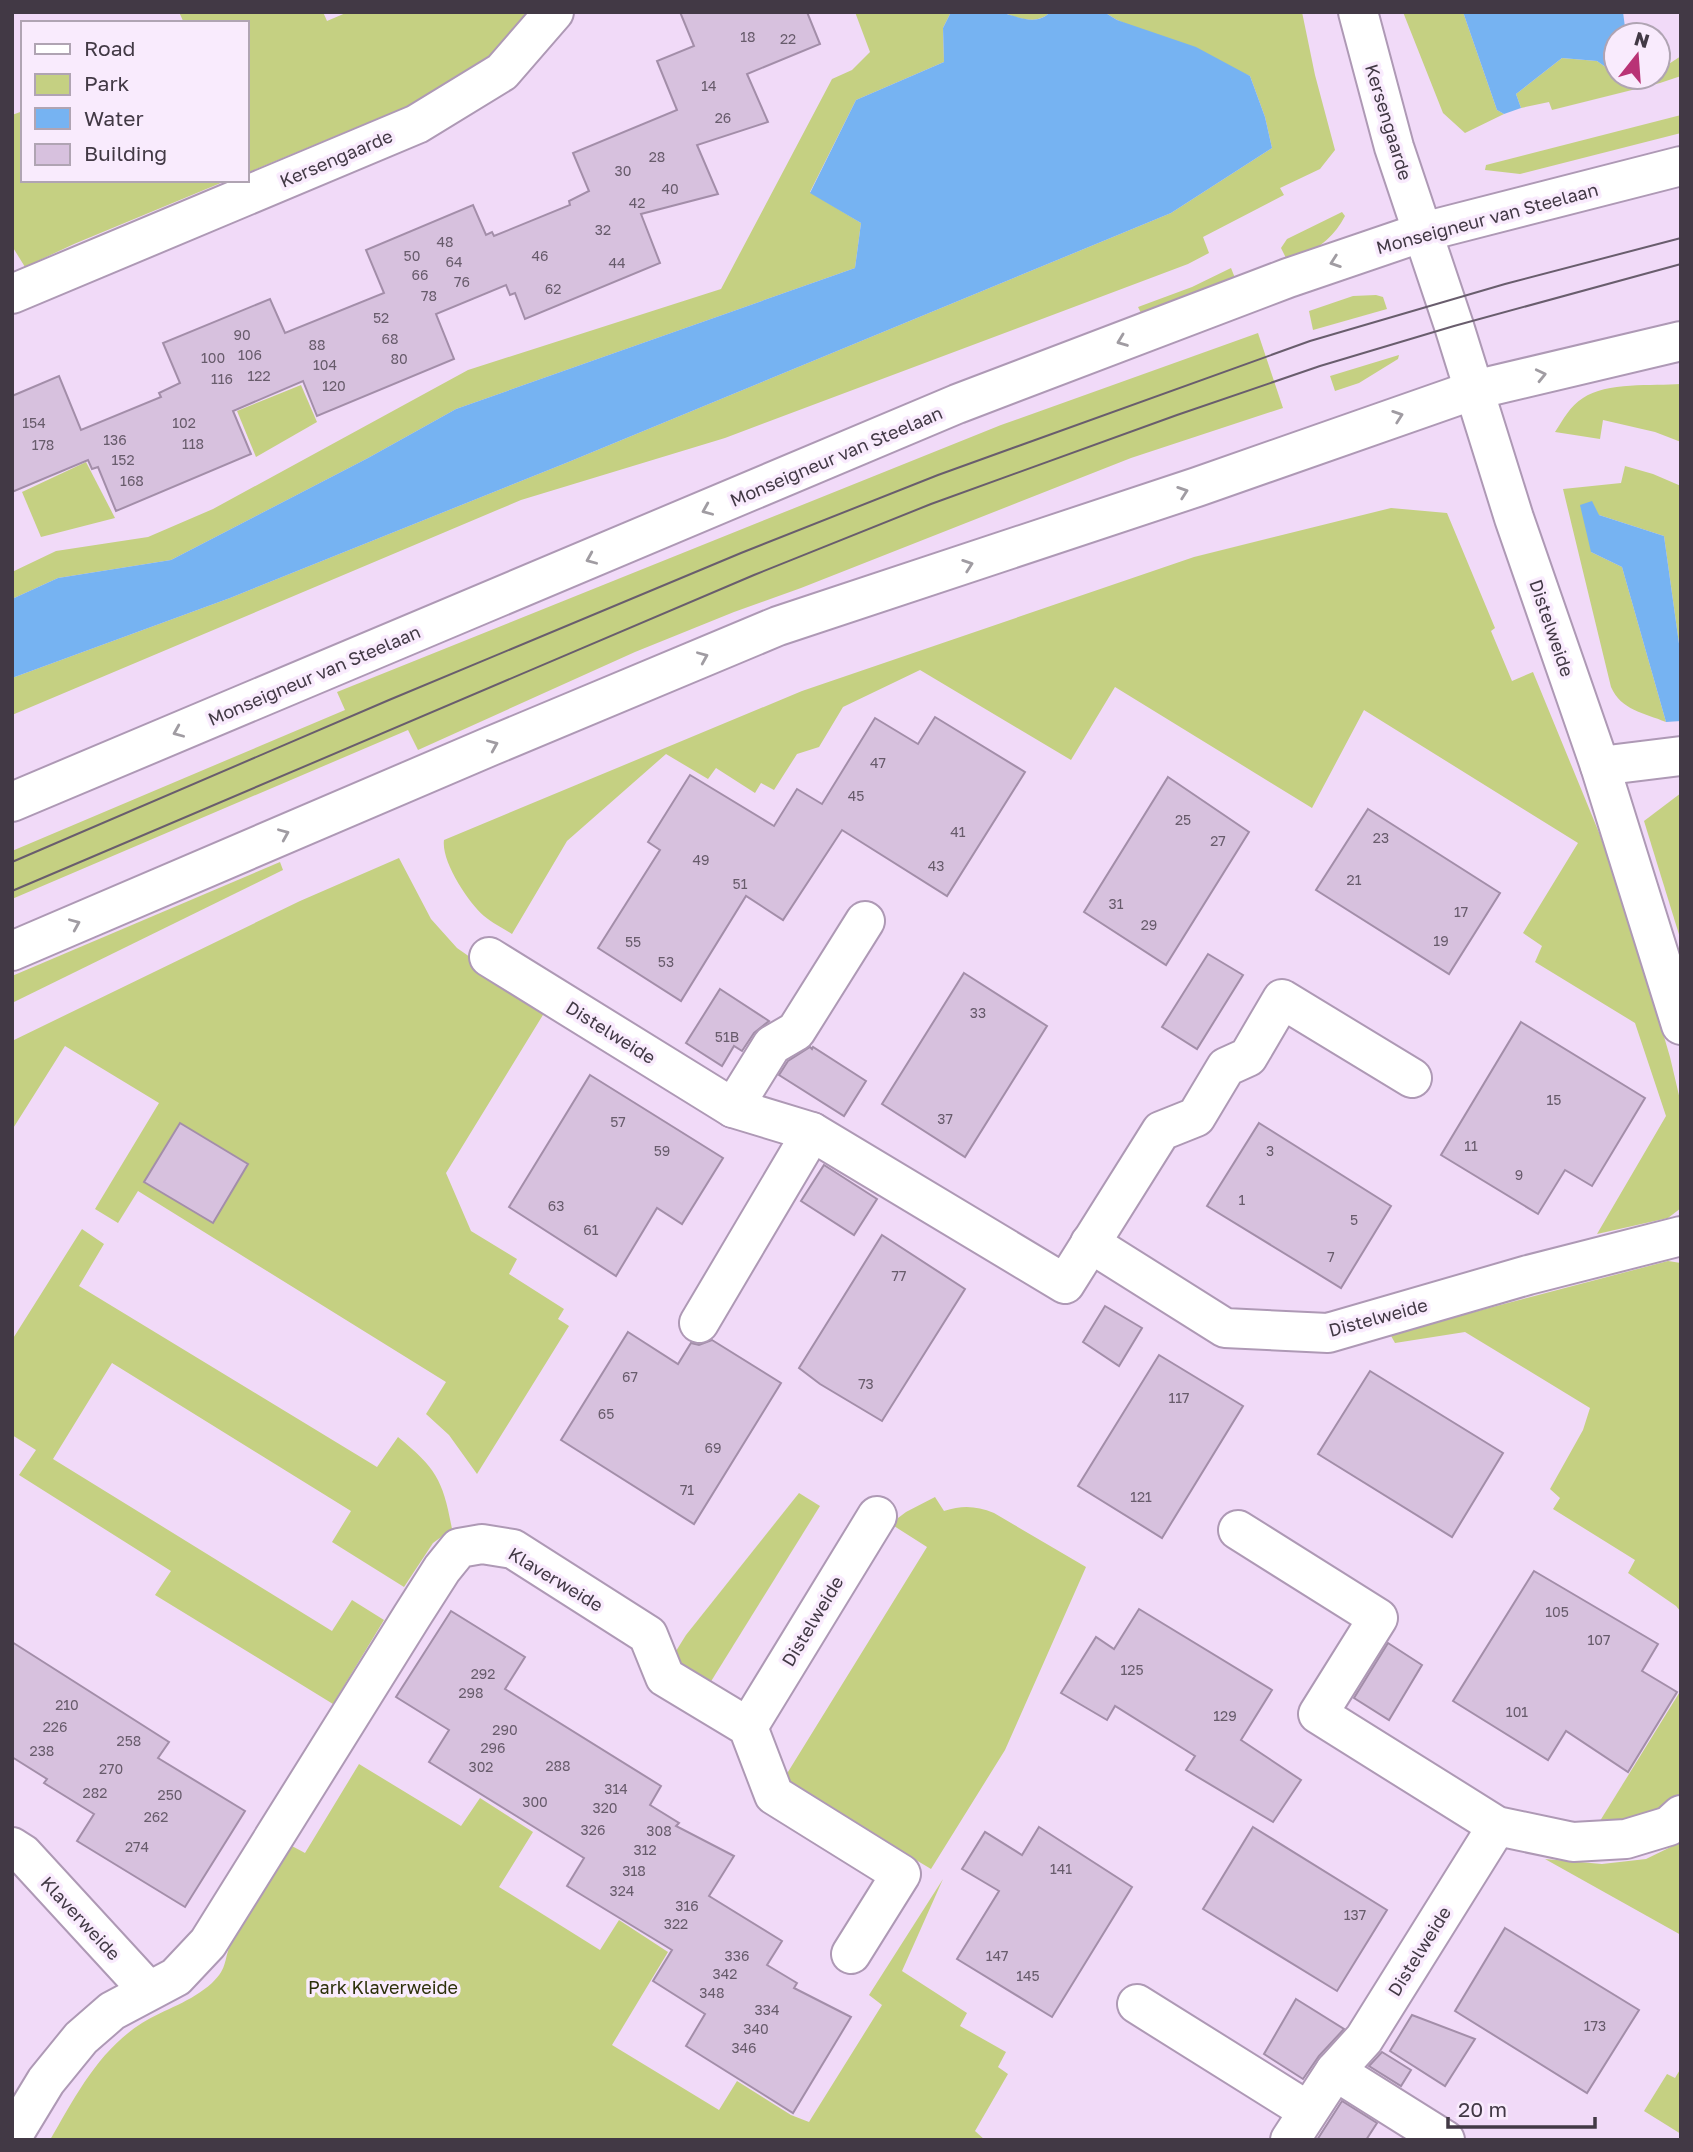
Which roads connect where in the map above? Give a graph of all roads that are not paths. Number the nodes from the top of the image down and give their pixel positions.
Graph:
1 (554, 12) edge
2 (1357, 12) edge
3 (1681, 166) edge
4 (1423, 232) junction
5 (12, 294) edge
6 (1681, 341) edge
7 (1474, 390) junction
8 (1681, 756) edge
9 (1600, 766) junction
10 (12, 802) edge
11 (865, 921) dead end
12 (12, 951) edge
13 (489, 957) dead end
14 (1681, 1025) edge
15 (1412, 1078) dead end
16 (733, 1108) junction
17 (812, 1132) junction
18 (1681, 1236) edge
19 (1090, 1243) junction
20 (699, 1323) dead end
21 (877, 1516) dead end
22 (1238, 1530) dead end
23 (748, 1727) junction
24 (1681, 1815) edge
25 (1497, 1826) junction
26 (12, 1847) edge
27 (851, 1954) dead end
28 (148, 1990) junction
29 (1137, 2004) dead end
30 (1335, 2071) junction
31 (1299, 2125) edge
32 (12, 2137) edge
33 (1446, 2140) edge

1 - 5 street, Kersengaarde
2 - 4 street, Kersengaarde
3 - 4 street, Monseigneur van Steelaan
4 - 7 street, Distelweide
4 -> 10 street, Monseigneur van Steelaan
7 -> 6 street
7 - 9 street, Distelweide
12 -> 7 street
8 - 9 street
9 - 14 street, Distelweide
11 - 16 street
13 - 16 street, Distelweide
15 - 19 street, Distelweide
16 - 17 street, Distelweide
17 - 19 street, Distelweide
17 - 20 street
18 - 19 street, Distelweide
21 - 23 street, Distelweide
22 - 25 street
23 - 27 street
23 - 28 street, Klaverweide
24 - 25 street
25 - 30 street, Distelweide
26 - 28 street, Klaverweide
28 - 32 street, Klaverweide
29 - 31 street, Distelweide
30 - 31 street, Distelweide
30 - 33 street

